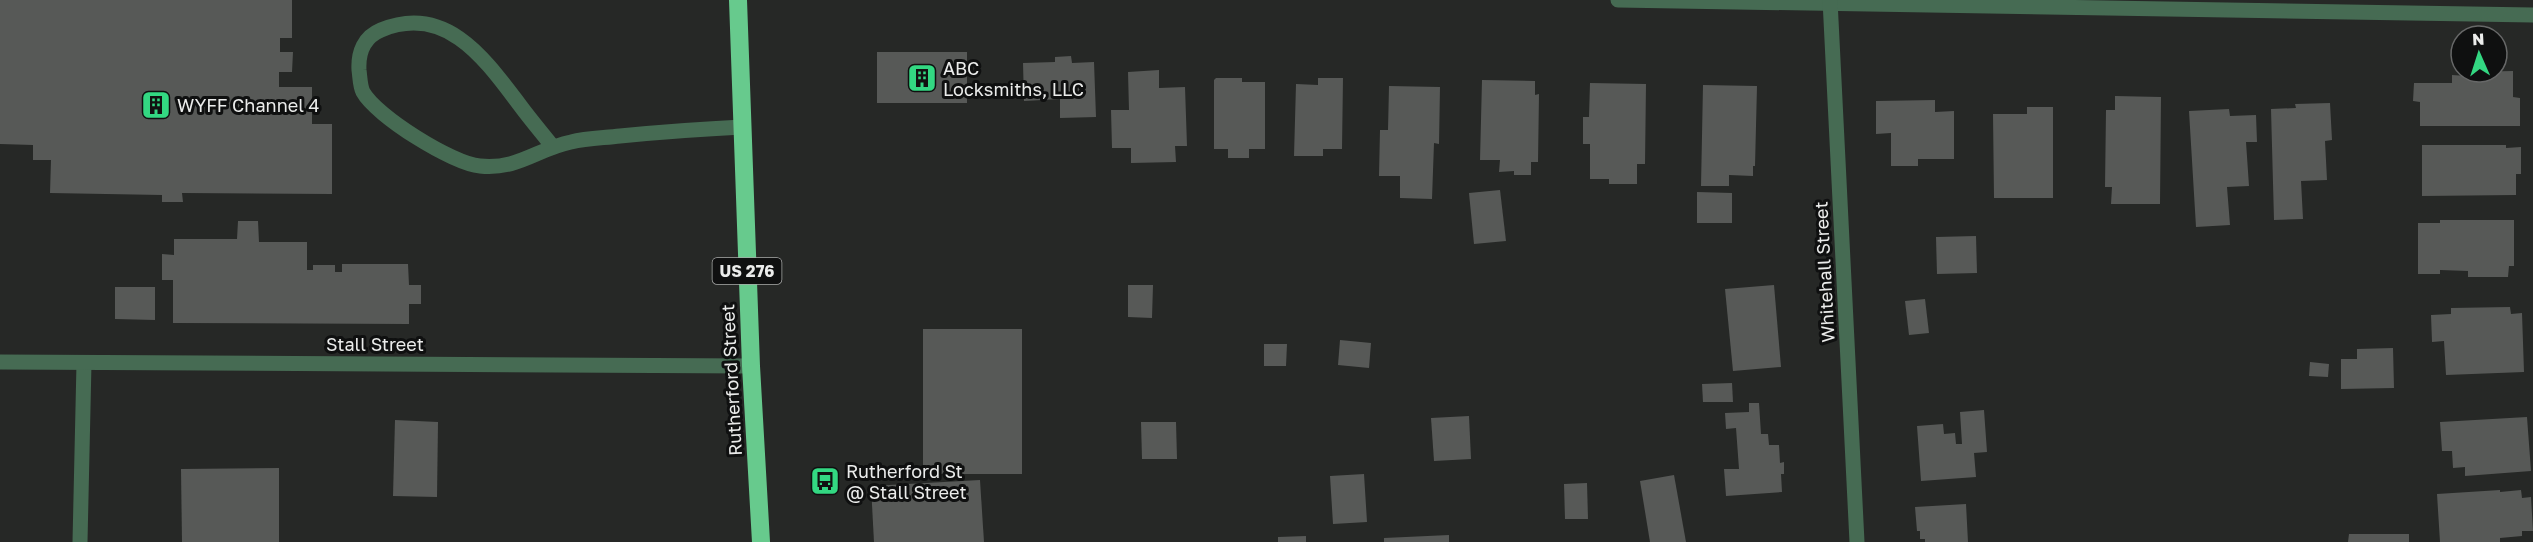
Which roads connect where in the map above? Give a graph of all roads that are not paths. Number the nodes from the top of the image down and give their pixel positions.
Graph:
1 (738, 0) edge
2 (1618, 0) edge
3 (1830, 2) edge
4 (2314, 6) edge
5 (2533, 15) edge
6 (742, 127) junction
7 (553, 147) junction
8 (0, 362) edge
9 (84, 363) junction
10 (751, 366) junction
11 (80, 542) edge
12 (761, 542) edge
13 (1857, 542) edge

1 - 6 highway, Rutherford Street / US 276
2 - 3 street
3 - 4 street
3 - 13 street, Whitehall Street
4 - 5 street
6 - 7 street
6 - 10 highway, Rutherford Street / US 276
7 - 7 street
8 - 9 street, Stall Street
9 - 10 street, Stall Street
9 - 11 street
10 - 12 highway, Rutherford Street / US 276

